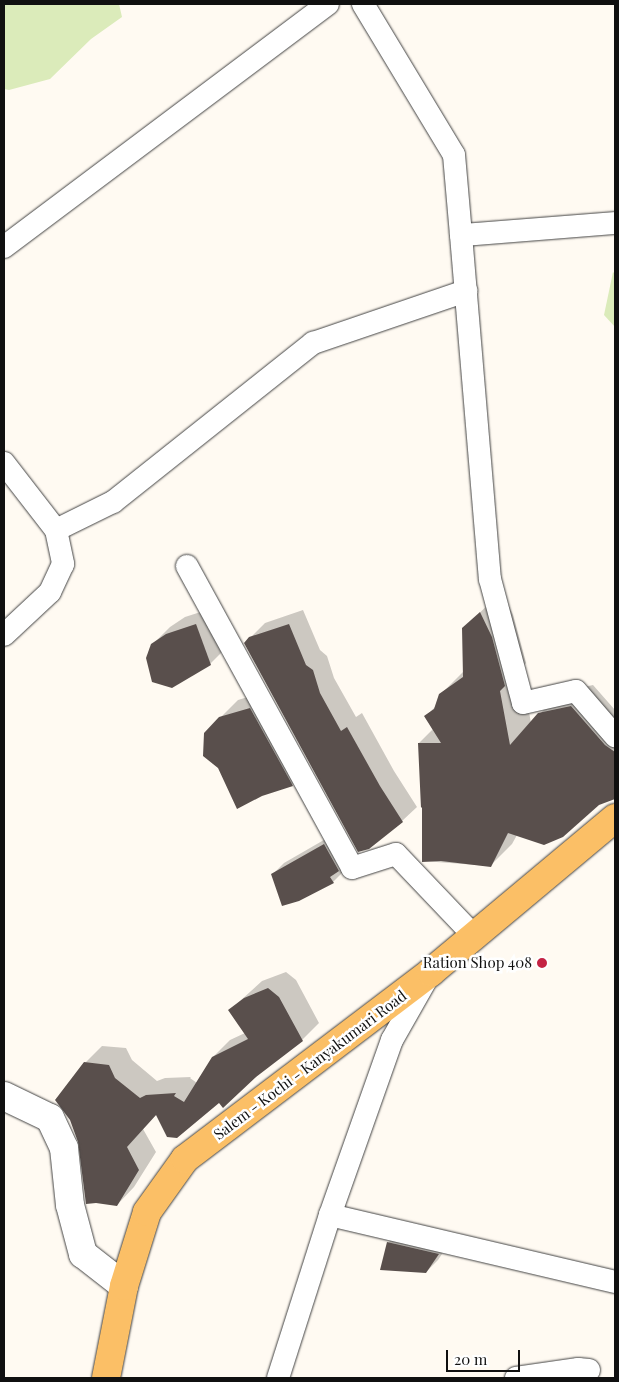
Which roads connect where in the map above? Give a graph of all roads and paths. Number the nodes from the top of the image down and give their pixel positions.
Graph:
1 (328, 4) edge
2 (363, 4) edge
3 (615, 223) edge
4 (461, 235) junction
5 (4, 247) edge
6 (466, 291) junction
7 (4, 463) edge
8 (56, 530) junction
9 (187, 566) dead end
10 (4, 635) edge
11 (615, 736) edge
12 (615, 818) edge
13 (475, 937) junction
14 (431, 972) junction
15 (4, 1096) edge
16 (330, 1215) junction
17 (615, 1282) edge
18 (124, 1286) junction
19 (589, 1370) dead end
20 (106, 1378) edge
21 (278, 1378) edge
22 (516, 1378) edge

1 - 5 street
2 - 4 street
3 - 4 street
4 - 6 street
6 - 8 street
6 - 11 street
7 - 8 street
8 - 10 street
9 - 13 street
12 - 13 main road, Salem - Kochi - Kanyakumari Road
13 - 14 main road, Salem - Kochi - Kanyakumari Road
14 - 16 street
14 - 18 main road, Salem - Kochi - Kanyakumari Road
15 - 18 street
16 - 17 street
16 - 21 street
18 - 20 main road, Salem - Kochi - Kanyakumari Road
19 - 22 street

